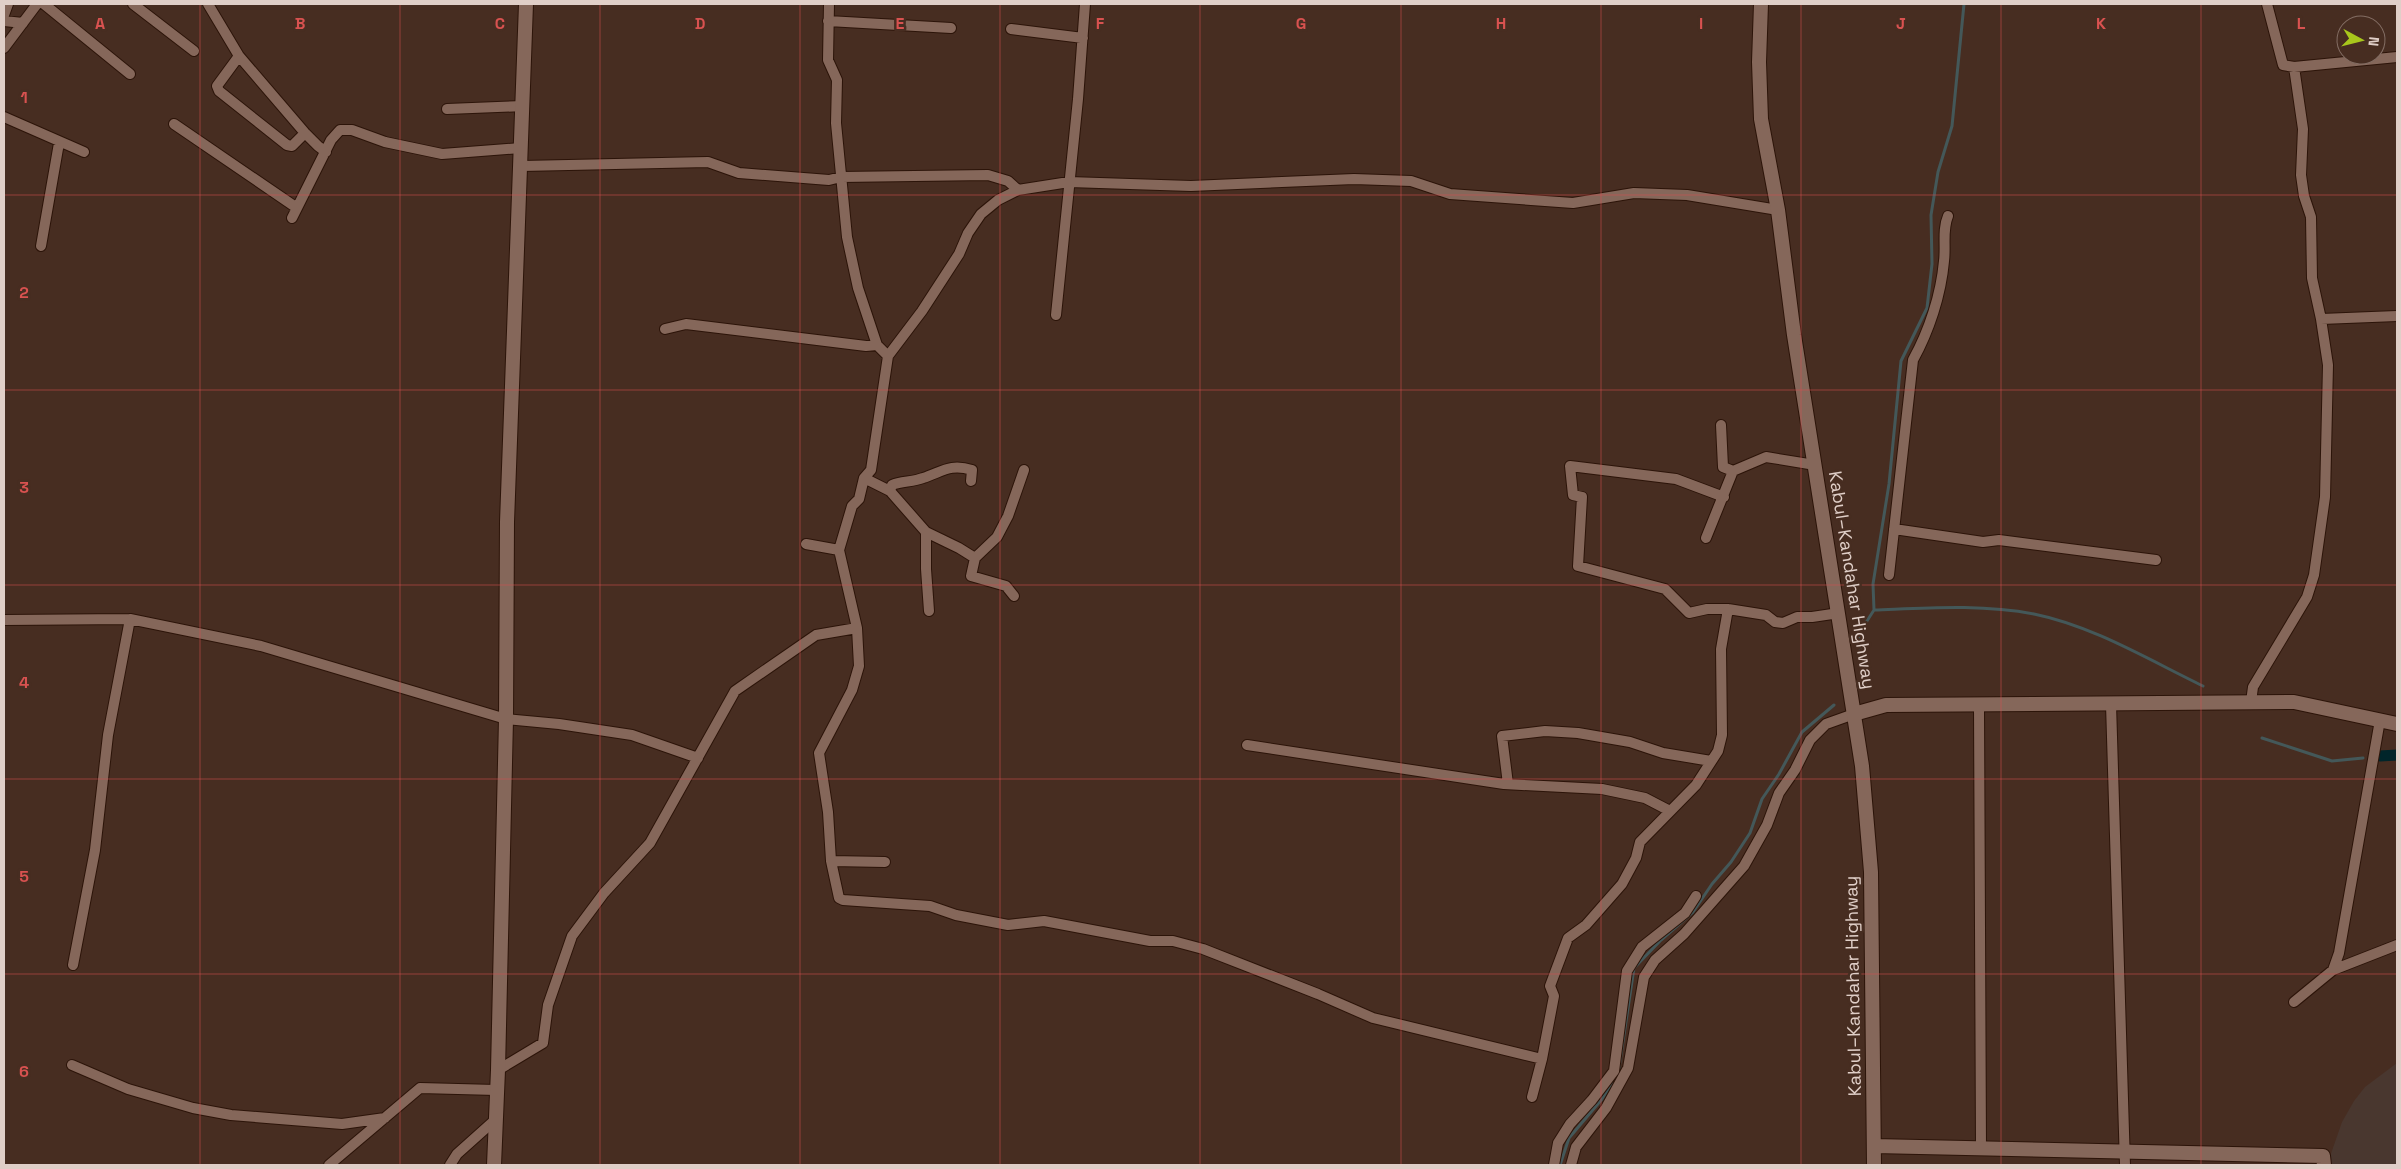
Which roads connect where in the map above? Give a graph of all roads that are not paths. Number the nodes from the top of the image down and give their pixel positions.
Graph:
1 (8, 4) edge
2 (37, 4) edge
3 (44, 4) edge
4 (134, 4) edge
5 (208, 4) edge
6 (526, 4) edge
7 (829, 4) edge
8 (1085, 4) edge
9 (1761, 4) edge
10 (2267, 4) edge
11 (4, 15) edge
12 (4, 21) edge
13 (828, 21) junction
14 (23, 23) junction
15 (951, 28) dead end
16 (1011, 29) dead end
17 (1083, 38) junction
18 (4, 48) edge
19 (194, 51) dead end
20 (239, 56) junction
21 (2397, 57) edge
22 (2294, 67) junction
23 (130, 74) dead end
24 (524, 106) junction
25 (446, 109) dead end
26 (4, 117) edge
27 (174, 124) dead end
28 (305, 133) junction
29 (59, 143) junction
30 (521, 148) junction
31 (84, 152) dead end
32 (326, 152) junction
33 (522, 166) junction
34 (841, 177) junction
35 (1069, 182) junction
36 (1018, 190) junction
37 (1778, 210) junction
38 (1948, 216) dead end
39 (41, 246) dead end
40 (1056, 315) dead end
41 (2397, 316) edge
42 (2321, 319) junction
43 (665, 329) dead end
44 (877, 345) junction
45 (888, 356) junction
46 (1721, 425) dead end
47 (1816, 465) junction
48 (1024, 470) dead end
49 (1733, 471) junction
50 (864, 478) junction
51 (972, 482) dead end
52 (890, 491) junction
53 (1724, 497) junction
54 (1894, 529) junction
55 (926, 532) junction
56 (1706, 538) dead end
57 (806, 544) dead end
58 (840, 550) junction
59 (975, 558) junction
60 (2156, 560) dead end
61 (1889, 575) dead end
62 (1014, 596) dead end
63 (1728, 609) junction
64 (929, 611) dead end
65 (1839, 613) junction
66 (130, 619) junction
67 (4, 620) edge
68 (857, 628) junction
69 (2251, 702) junction
70 (2111, 704) junction
71 (1979, 706) junction
72 (1854, 714) junction
73 (506, 719) junction
74 (2380, 720) junction
75 (2397, 724) edge
76 (1247, 745) dead end
77 (698, 758) junction
78 (1711, 761) junction
79 (1508, 784) junction
80 (1670, 811) junction
81 (831, 860) junction
82 (885, 862) dead end
83 (1696, 896) dead end
84 (2397, 946) edge
85 (73, 965) dead end
86 (1629, 968) junction
87 (2333, 970) junction
88 (1647, 972) junction
89 (2294, 1002) dead end
90 (1542, 1059) junction
91 (72, 1065) dead end
92 (498, 1070) junction
93 (1614, 1071) junction
94 (1624, 1074) junction
95 (496, 1090) junction
96 (1532, 1097) dead end
97 (385, 1118) junction
98 (495, 1120) junction
99 (1874, 1146) junction
100 (1981, 1148) junction
101 (2125, 1158) edge
102 (2237, 1160) edge
103 (329, 1165) edge
104 (450, 1165) edge
105 (494, 1165) edge
106 (1554, 1165) edge
107 (1571, 1165) edge
108 (1874, 1165) edge
109 (2324, 1165) edge

1 - 11 street
2 - 14 street
3 - 23 street
4 - 19 street
5 - 20 street
6 - 24 main road
7 - 13 street
8 - 17 street
9 - 37 main road, Kabul–Kandahar Highway
10 - 22 street
12 - 14 street
13 - 15 street
13 - 34 street
14 - 18 street
16 - 17 street
17 - 35 street
20 - 28 street
20 - 28 street
21 - 22 street
22 - 42 street
24 - 25 street
24 - 30 main road
26 - 29 street
27 - 32 street
28 - 32 street
29 - 31 street
29 - 39 street
30 - 32 street
30 - 33 main road
33 - 34 street
33 - 73 main road
34 - 36 street
34 - 44 street
35 - 36 street
35 - 37 street
35 - 40 street
36 - 45 street
37 - 47 main road, Kabul–Kandahar Highway
38 - 54 street
41 - 42 street
42 - 69 street
43 - 44 street
44 - 45 street
45 - 50 street
46 - 49 street
47 - 49 street
47 - 65 main road, Kabul–Kandahar Highway
48 - 59 street
49 - 53 street
50 - 52 street
50 - 58 street
51 - 52 street
52 - 55 street
53 - 56 street
53 - 63 street
54 - 60 street
54 - 61 street
55 - 59 street
55 - 64 street
57 - 58 street
58 - 68 street
59 - 62 street
63 - 65 street
63 - 78 street
65 - 72 main road, Kabul–Kandahar Highway
66 - 67 street
66 - 73 street
66 - 85 street
68 - 77 street
68 - 81 street
69 - 70 main road
69 - 74 main road
70 - 71 main road
70 - 101 street
71 - 72 main road
71 - 100 street
72 - 88 street
72 - 99 main road, Kabul–Kandahar Highway
73 - 77 street
73 - 92 main road
74 - 75 main road
74 - 87 street
76 - 79 street
77 - 92 street
78 - 79 street
78 - 80 street
79 - 80 street
80 - 90 street
81 - 82 street
81 - 90 street
83 - 86 street
84 - 87 street
86 - 88 street
86 - 93 street
87 - 89 street
88 - 94 street
90 - 96 street
91 - 97 street
92 - 95 main road
93 - 94 street
93 - 106 street
94 - 107 street
95 - 97 street
95 - 98 main road
97 - 103 street
98 - 104 street
98 - 105 main road
99 - 100 main road
99 - 108 main road, Kabul–Kandahar Highway
100 - 101 main road
101 - 102 main road
102 - 109 main road

